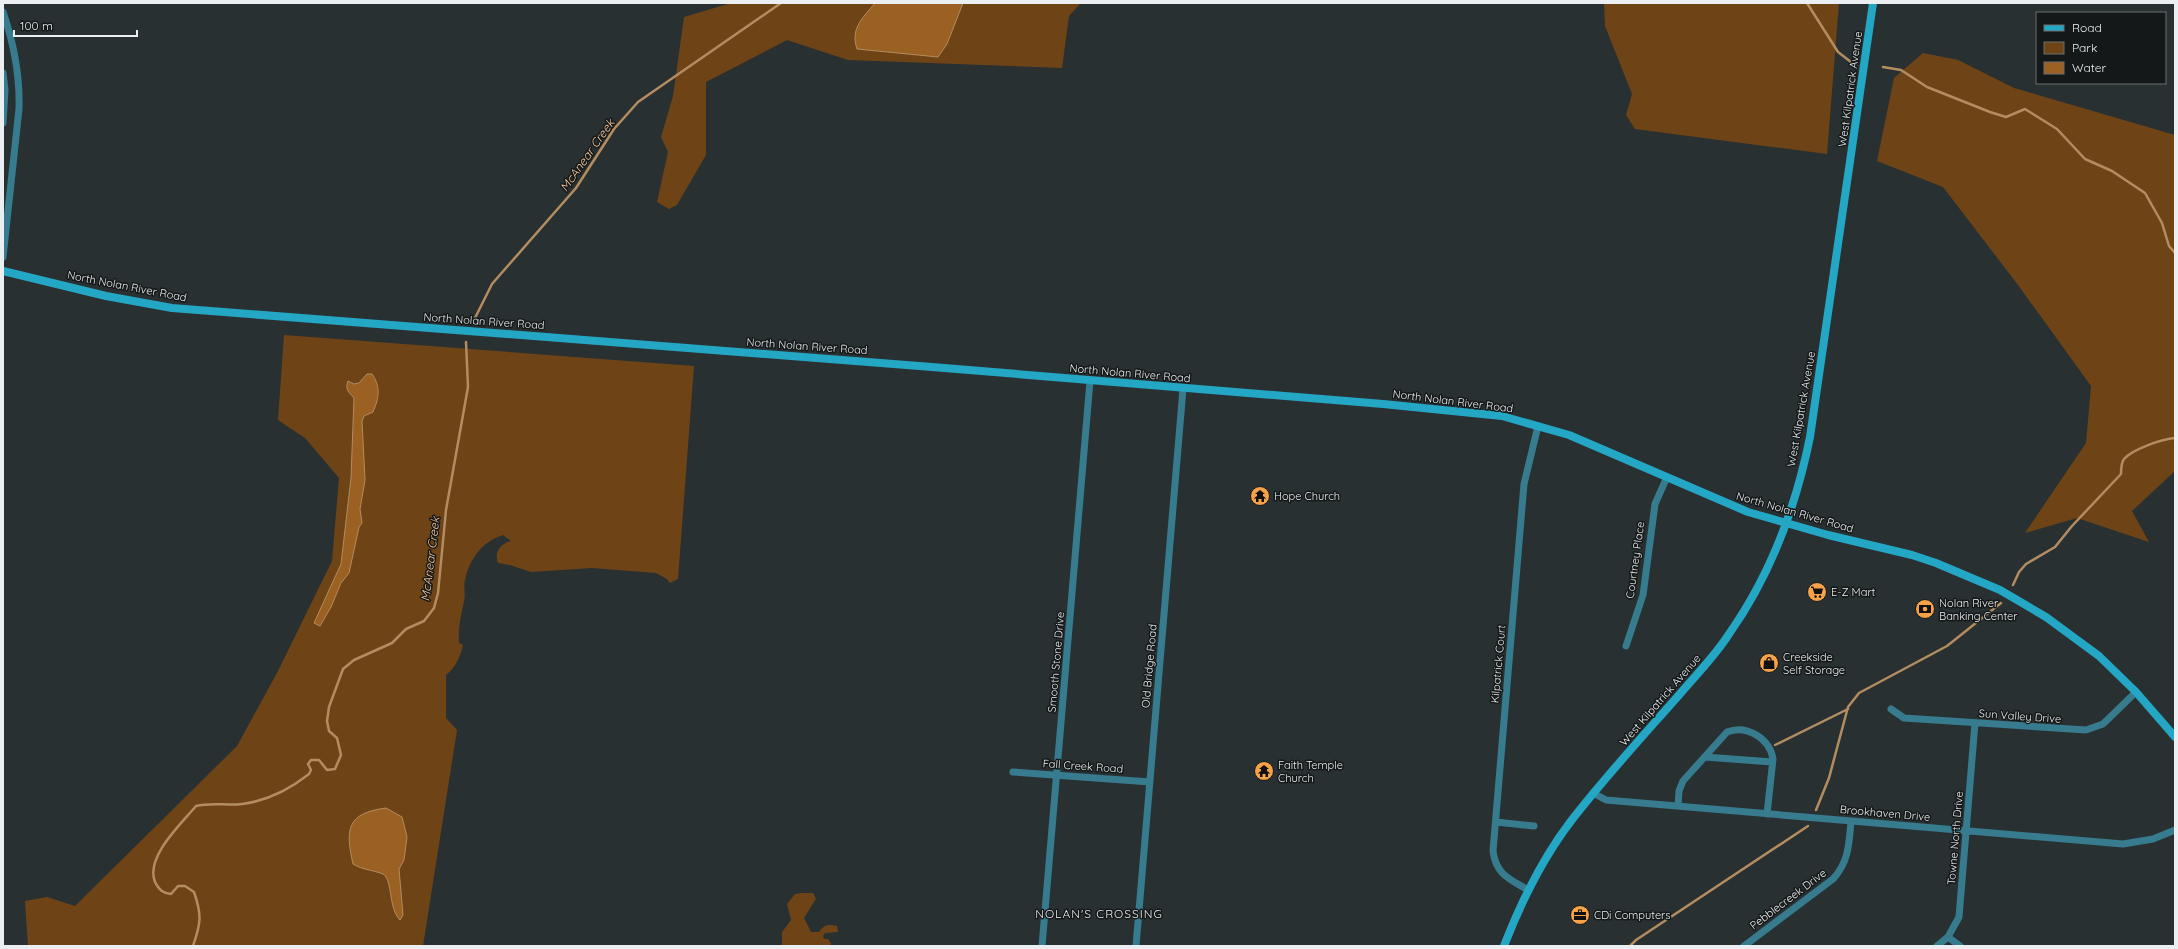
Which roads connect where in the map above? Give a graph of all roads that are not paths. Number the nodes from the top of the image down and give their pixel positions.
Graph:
1 (1873, 3) edge
2 (3, 12) edge
3 (3, 73) edge
4 (3, 122) edge
5 (3, 258) edge
6 (3, 271) edge
7 (1090, 381) junction
8 (1183, 389) junction
9 (1538, 426) junction
10 (1666, 477) junction
11 (1786, 523) junction
12 (1626, 646) dead end
13 (2136, 692) junction
14 (1891, 709) dead end
15 (1975, 723) junction
16 (2175, 737) edge
17 (1705, 756) junction
18 (1772, 762) junction
19 (1013, 772) dead end
20 (1057, 775) junction
21 (1150, 782) junction
22 (1593, 793) junction
23 (1678, 806) junction
24 (1767, 814) junction
25 (1851, 821) junction
26 (1496, 822) junction
27 (1534, 826) dead end
28 (2175, 830) edge
29 (1967, 831) junction
30 (1528, 890) junction
31 (1948, 937) junction
32 (1042, 946) edge
33 (1136, 946) edge
34 (1504, 946) edge
35 (1744, 946) edge
36 (1937, 946) edge
37 (1960, 946) edge

1 - 11 main road, West Kilpatrick Avenue
2 - 5 street
3 - 4 street
6 - 7 main road, North Nolan River Road
7 - 8 main road, North Nolan River Road
7 - 20 street, Smooth Stone Drive
8 - 9 main road, North Nolan River Road
8 - 21 street, Old Bridge Road
9 - 10 main road, North Nolan River Road
9 - 26 street, Kilpatrick Court
10 - 11 main road, North Nolan River Road
10 - 12 street, Courtney Place
11 - 13 main road, North Nolan River Road
11 - 22 main road, West Kilpatrick Avenue
13 - 15 street, Sun Valley Drive
13 - 16 main road, North Nolan River Road
14 - 15 street, Sun Valley Drive
15 - 29 street, Towne North Drive
17 - 18 street
17 - 18 street
17 - 23 street
18 - 24 street
19 - 20 street, Fall Creek Road
20 - 21 street, Fall Creek Road
20 - 32 street, Smooth Stone Drive
21 - 33 street, Old Bridge Road
22 - 23 street, Brookhaven Drive
22 - 30 main road, West Kilpatrick Avenue
23 - 24 street, Brookhaven Drive
24 - 25 street, Brookhaven Drive
25 - 29 street, Brookhaven Drive
25 - 35 street, Pebblecreek Drive
26 - 27 street
26 - 30 street, Kilpatrick Court
28 - 29 street, Brookhaven Drive
29 - 31 street, Towne North Drive
30 - 34 main road, West Kilpatrick Avenue
31 - 36 street, Towne North Drive
31 - 37 street

